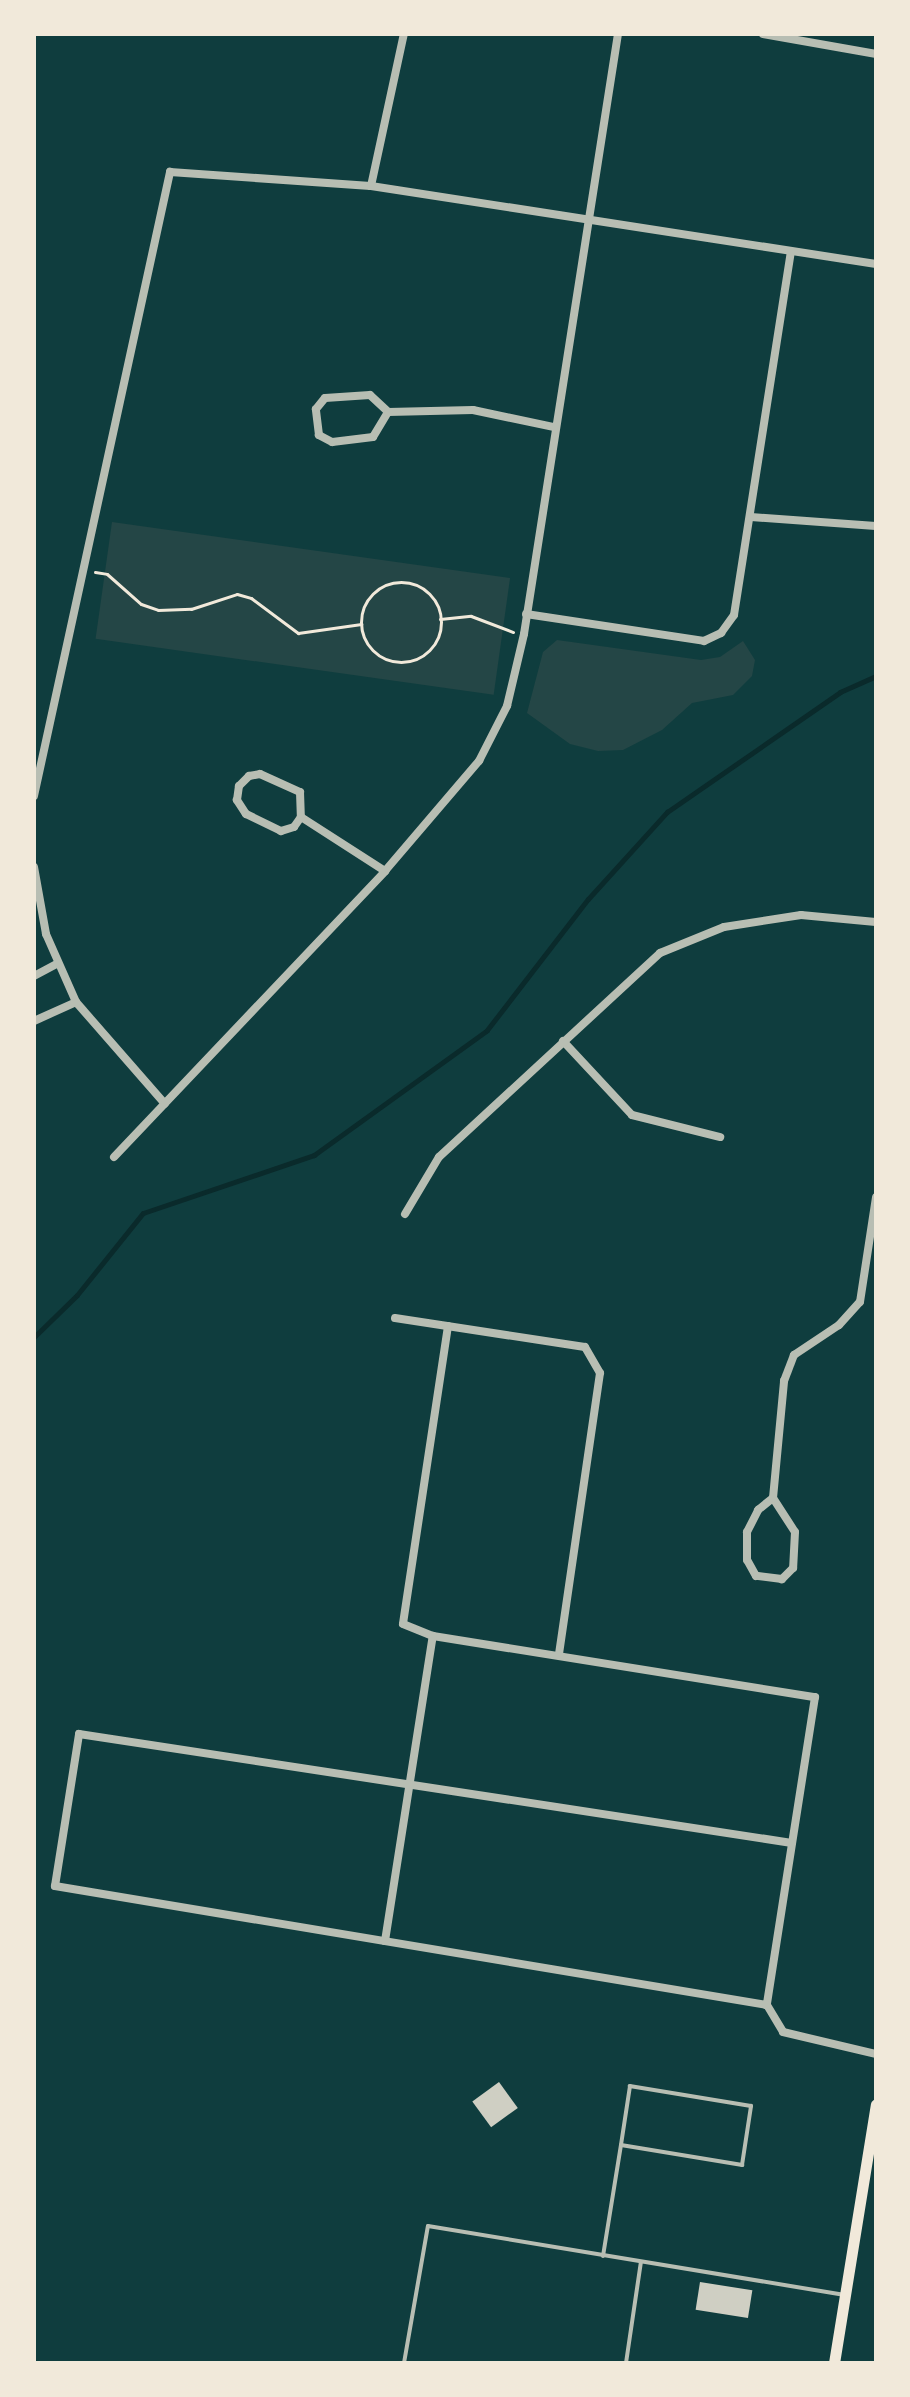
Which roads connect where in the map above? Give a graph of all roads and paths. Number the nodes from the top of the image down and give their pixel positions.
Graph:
1 (404, 34) edge
2 (618, 34) edge
3 (763, 34) edge
4 (876, 54) edge
5 (371, 186) junction
6 (589, 223) junction
7 (791, 253) junction
8 (875, 266) edge
9 (388, 412) junction
10 (554, 427) junction
11 (751, 517) junction
12 (876, 526) edge
13 (83, 569) junction
14 (526, 614) junction
15 (440, 619) junction
16 (361, 624) junction
17 (524, 634) junction
18 (34, 796) edge
19 (301, 817) junction
20 (34, 867) edge
21 (385, 871) junction
22 (876, 922) edge
23 (57, 964) junction
24 (34, 976) edge
25 (76, 1002) junction
26 (34, 1021) edge
27 (563, 1041) junction
28 (165, 1104) junction
29 (720, 1137) dead end
30 (114, 1157) dead end
31 (876, 1197) edge
32 (405, 1214) dead end
33 (395, 1318) dead end
34 (448, 1326) junction
35 (773, 1498) junction
36 (433, 1636) junction
37 (559, 1653) junction
38 (411, 1785) junction
39 (792, 1843) junction
40 (385, 1941) junction
41 (767, 2005) junction
42 (876, 2054) edge
43 (876, 2104) edge
44 (621, 2145) junction
45 (603, 2256) junction
46 (641, 2262) junction
47 (845, 2295) junction
48 (404, 2363) edge
49 (626, 2363) edge
50 (834, 2363) edge

1 - 5 street
2 - 6 street
3 - 4 street
5 - 6 street
5 - 13 street
6 - 7 street
6 - 10 street
7 - 8 street
7 - 11 street
9 - 9 street
9 - 10 street
10 - 14 street
11 - 12 street
11 - 14 street
13 - 16 path
13 - 18 street
14 - 17 street
15 - 16 path
15 - 16 path
15 - 17 path
17 - 21 street
19 - 19 street
19 - 21 street
20 - 23 street
21 - 28 street
22 - 27 street
23 - 24 street
23 - 25 street
25 - 26 street
25 - 28 street
27 - 29 street
27 - 32 street
28 - 30 street
31 - 35 street
33 - 34 street
34 - 36 street
34 - 37 street
35 - 35 street
36 - 37 street
36 - 38 street
37 - 39 street
38 - 39 street
38 - 40 street
38 - 40 street
39 - 41 street
40 - 41 street
41 - 42 street
43 - 47 main road
44 - 44 lane
44 - 45 lane
45 - 46 lane
45 - 48 lane
46 - 47 lane
46 - 49 lane
47 - 50 main road

